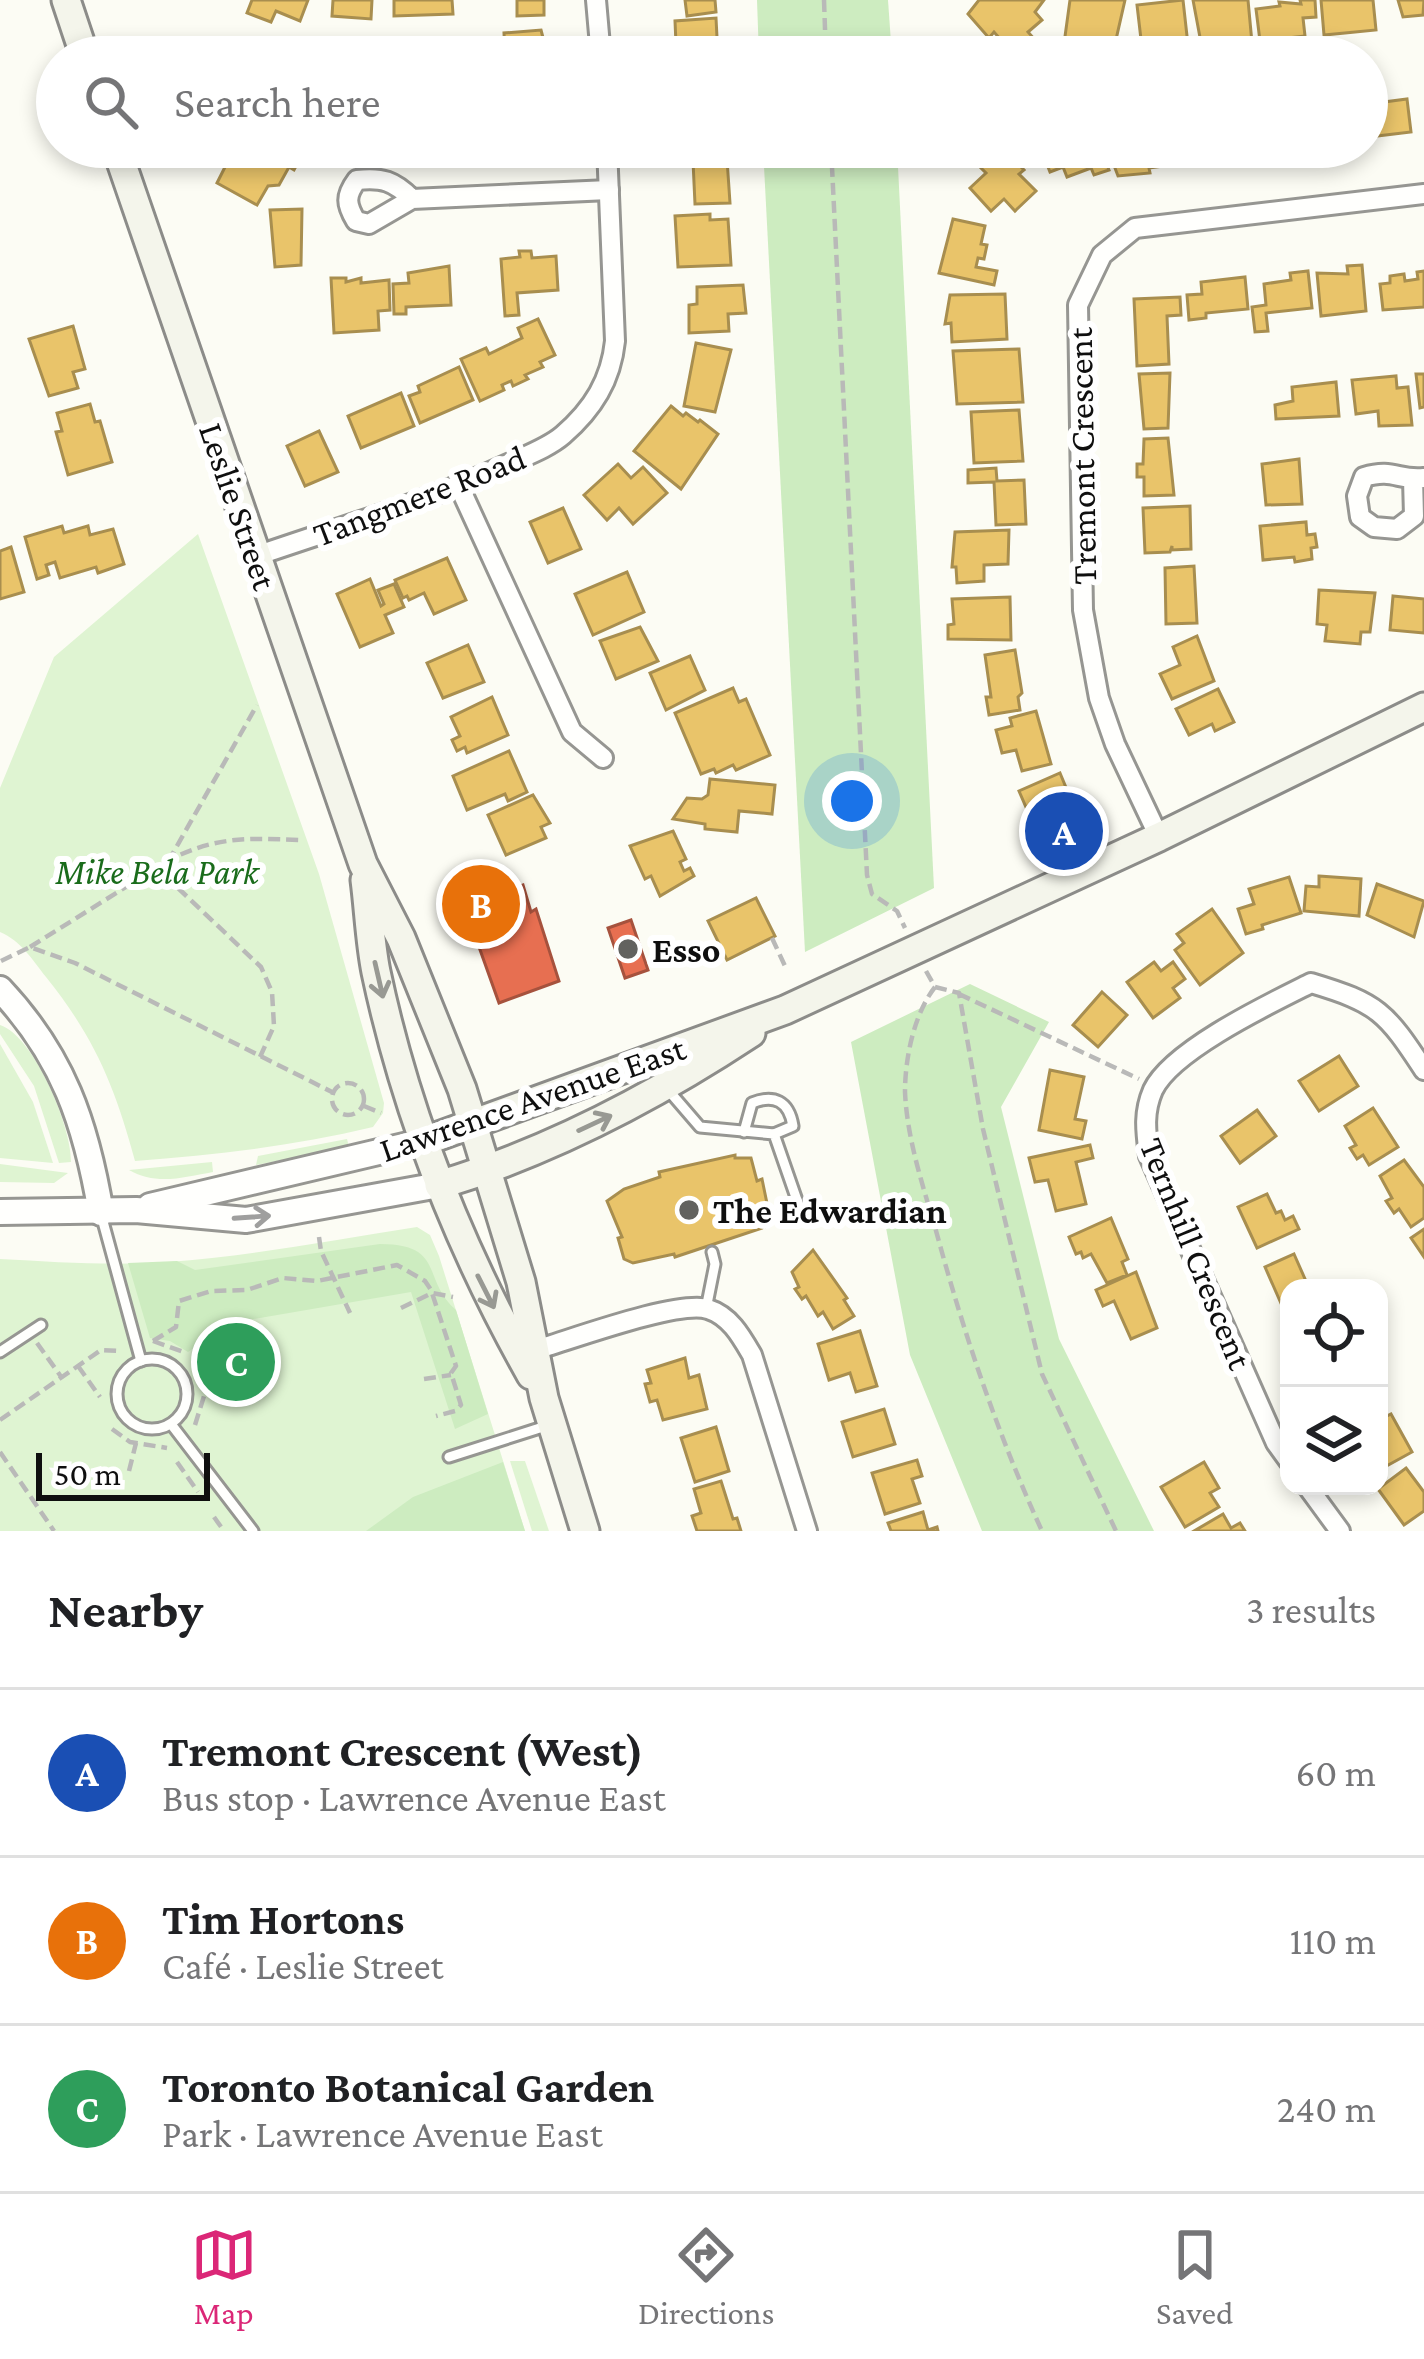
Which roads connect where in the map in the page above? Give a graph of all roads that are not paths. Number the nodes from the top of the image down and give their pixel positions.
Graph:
1 (65, 0) edge
2 (596, 0) edge
3 (78, 36) edge
4 (599, 36) edge
5 (123, 168) edge
6 (608, 168) edge
7 (609, 190) junction
8 (1424, 194) edge
9 (412, 199) dead end
10 (459, 486) junction
11 (256, 556) junction
12 (1424, 707) edge
13 (603, 758) dead end
14 (1159, 837) junction
15 (363, 864) junction
16 (2, 993) edge
17 (785, 1010) junction
18 (1424, 1070) edge
19 (667, 1088) junction
20 (474, 1125) junction
21 (744, 1132) junction
22 (774, 1134) junction
23 (425, 1141) junction
24 (488, 1170) junction
25 (439, 1184) junction
26 (800, 1206) dead end
27 (136, 1210) junction
28 (0, 1212) edge
29 (100, 1213) junction
30 (712, 1252) dead end
31 (706, 1309) junction
32 (41, 1324) dead end
33 (535, 1350) junction
34 (0, 1352) edge
35 (141, 1360) junction
36 (549, 1411) junction
37 (171, 1424) junction
38 (1280, 1449) edge
39 (449, 1457) dead end
40 (1314, 1495) edge
41 (253, 1531) edge
42 (585, 1531) edge
43 (807, 1531) edge
44 (1340, 1531) edge

1 - 3 main road
2 - 4 street
5 - 11 main road, Leslie Street
6 - 7 street, Tangmere Road
7 - 9 street
7 - 10 street, Tangmere Road
8 - 14 street, Tremont Crescent
10 - 11 street, Tangmere Road
10 - 13 street
11 - 15 main road, Leslie Street
12 - 14 main road, Lawrence Avenue East
14 - 17 main road, Lawrence Avenue East
15 - 20 main road, Leslie Street
15 -> 23 main road, Leslie Street
16 - 29 street
17 - 19 main road, Lawrence Avenue East
17 - 20 main road, Lawrence Avenue East
18 - 38 street, Ternhill Crescent
19 - 21 lane
24 -> 19 main road, Lawrence Avenue East
20 - 23 main road, Lawrence Avenue East
20 - 24 main road, Leslie Street
21 - 22 lane
21 - 22 lane
22 - 26 lane
23 - 25 main road, Leslie Street
23 - 27 street, Lawrence Avenue East
24 - 25 main road, Lawrence Avenue East
24 - 33 main road, Leslie Street
27 -> 25 street, Lawrence Avenue East
25 -> 36 main road, Leslie Street
27 - 29 street, Lawrence Avenue East
28 - 29 street, Lawrence Avenue East
29 - 35 lane
30 - 31 lane
31 - 33 street
31 - 43 street
32 - 34 lane
33 - 36 main road, Leslie Street
35 - 37 lane
35 - 37 lane
36 - 39 lane
36 - 42 main road, Leslie Street
37 - 41 lane
40 - 44 street

